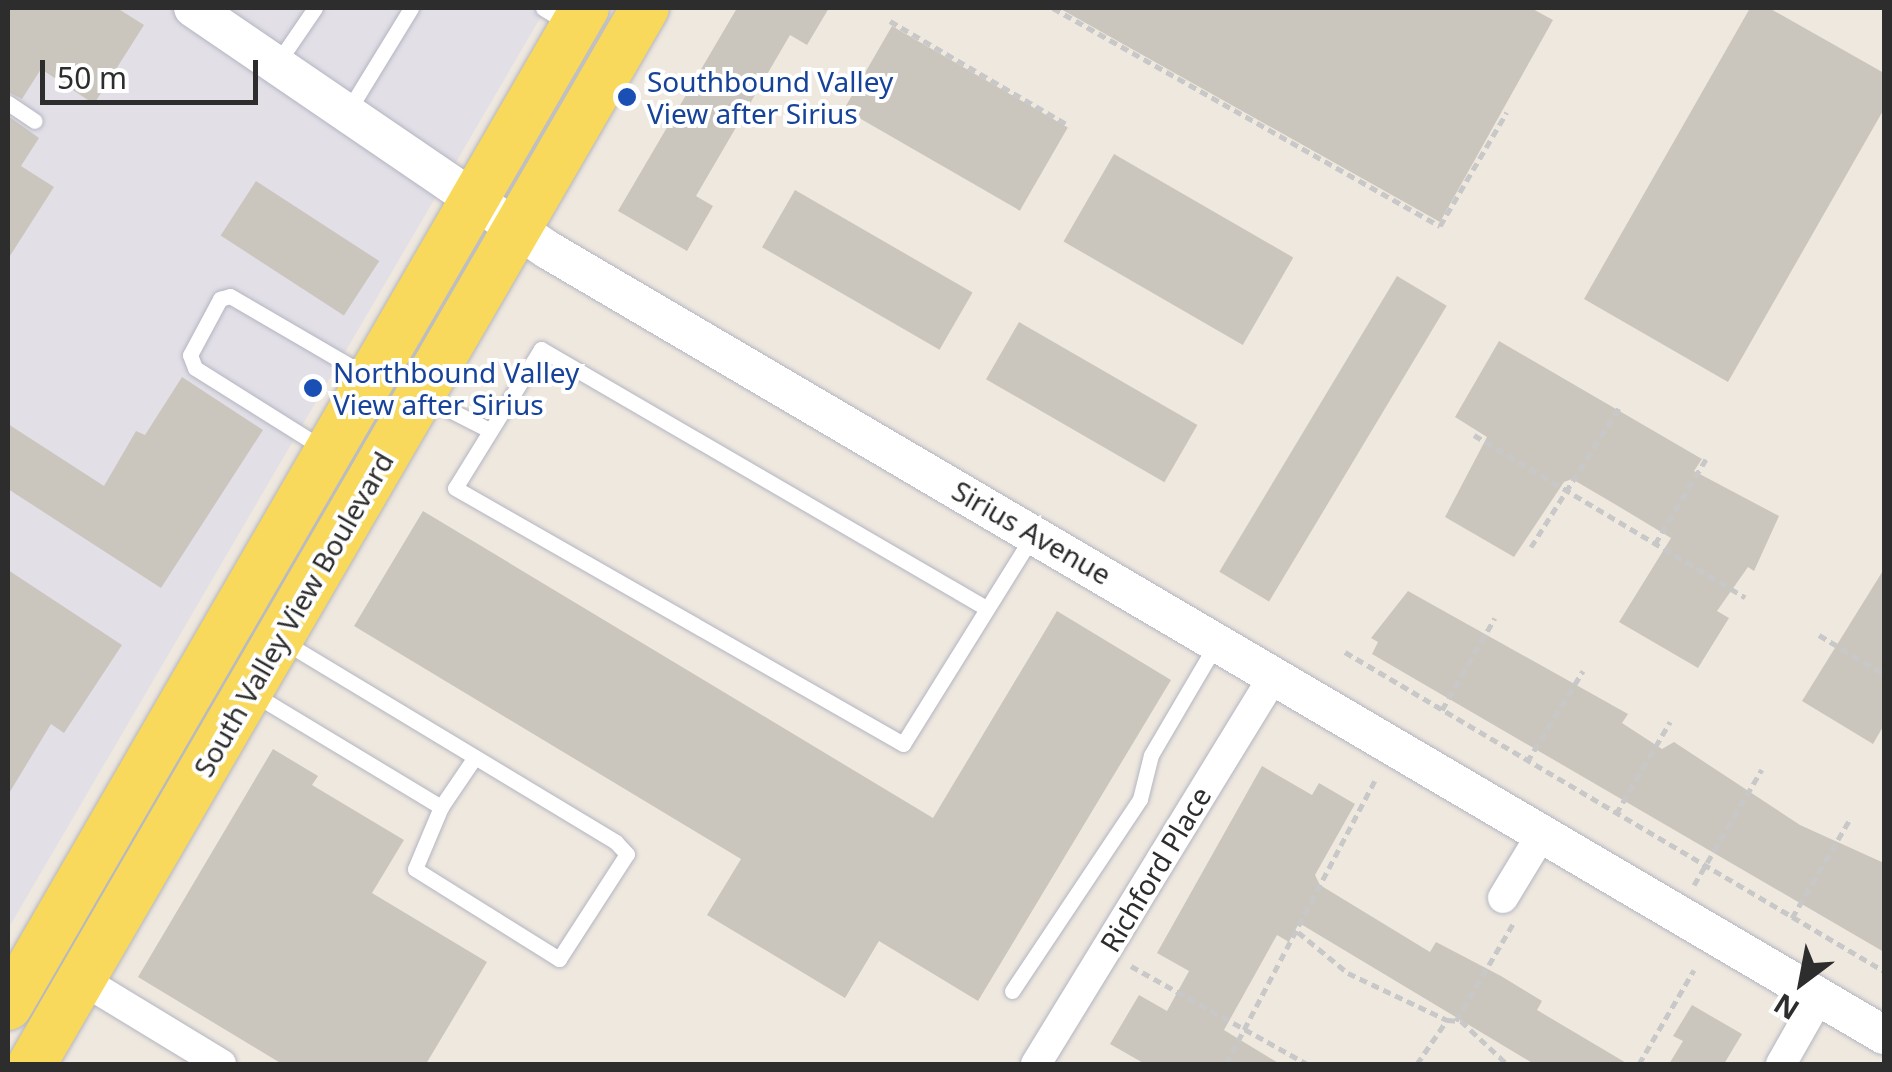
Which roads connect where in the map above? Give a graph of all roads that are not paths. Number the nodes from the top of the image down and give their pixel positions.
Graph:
1 (316, 8) edge
2 (411, 8) edge
3 (645, 8) edge
4 (200, 9) edge
5 (567, 14) edge
6 (276, 65) junction
7 (8, 103) edge
8 (347, 113) junction
9 (35, 121) dead end
10 (474, 198) junction
11 (516, 230) junction
12 (370, 378) junction
13 (421, 395) junction
14 (487, 428) junction
15 (328, 451) junction
16 (1034, 533) junction
17 (278, 537) junction
18 (986, 608) junction
19 (279, 639) junction
20 (1218, 641) junction
21 (1275, 674) junction
22 (248, 691) junction
23 (172, 718) junction
24 (475, 757) junction
25 (441, 807) junction
26 (1543, 832) junction
27 (106, 834) junction
28 (163, 839) junction
29 (1512, 904) road end
30 (81, 979) junction
31 (1012, 990) dead end
32 (1819, 997) junction
33 (8, 1006) edge
34 (1884, 1036) edge
35 (8, 1038) edge
36 (8, 1056) edge
37 (32, 1064) edge
38 (222, 1064) edge
39 (1036, 1064) edge
40 (1781, 1064) edge

1 - 6 lane
2 - 8 lane
3 - 11 main road, South Valley View Boulevard
4 - 6 street, Sirius Avenue
5 - 10 main road, South Valley View Boulevard
6 - 8 street, Sirius Avenue
7 - 9 lane
8 - 10 street, Sirius Avenue
10 - 11 street, Sirius Avenue
10 - 12 main road, South Valley View Boulevard
11 - 13 main road, South Valley View Boulevard
11 - 16 street, Sirius Avenue
12 - 15 main road, South Valley View Boulevard
12 - 15 lane
13 - 14 lane
13 - 19 main road, South Valley View Boulevard
14 - 18 lane
14 - 18 lane
15 - 17 main road, South Valley View Boulevard
16 - 18 lane
16 - 20 street, Sirius Avenue
17 - 22 main road
17 - 23 main road, South Valley View Boulevard
19 - 22 main road, South Valley View Boulevard
19 - 24 lane
20 - 21 street, Sirius Avenue
20 - 31 lane
21 - 26 street, Sirius Avenue
21 - 39 street, Richford Place
22 - 25 lane
22 - 28 main road, South Valley View Boulevard
23 - 27 main road, South Valley View Boulevard
23 - 28 main road
24 - 25 lane
24 - 25 lane
26 - 29 street
26 - 32 street, Sirius Avenue
27 - 30 main road
27 - 33 main road, South Valley View Boulevard
28 - 30 main road, South Valley View Boulevard
30 - 37 main road, South Valley View Boulevard
30 - 38 street
32 - 34 street, Sirius Avenue
32 - 40 street
35 - 36 main road

